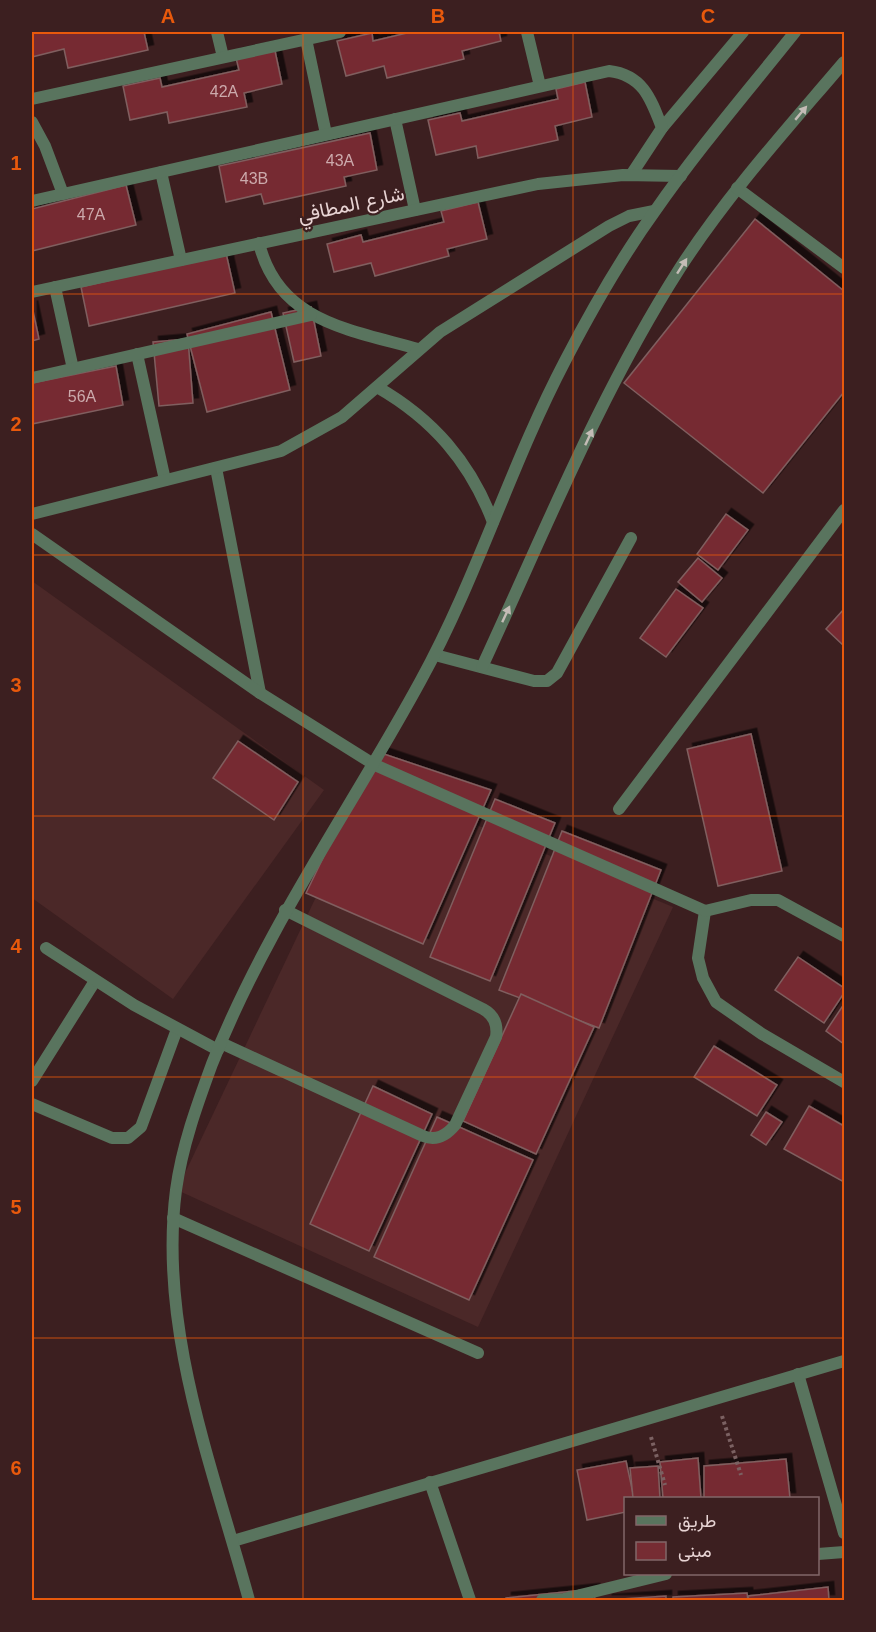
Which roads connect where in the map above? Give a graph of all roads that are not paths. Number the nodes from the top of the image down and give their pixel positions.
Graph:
1 (217, 32) edge
2 (340, 32) edge
3 (527, 32) edge
4 (743, 32) edge
5 (795, 32) edge
6 (306, 39) junction
7 (223, 57) junction
8 (844, 62) edge
9 (540, 86) junction
10 (32, 99) edge
11 (395, 119) junction
12 (32, 122) edge
13 (662, 128) junction
14 (327, 134) junction
15 (161, 172) junction
16 (631, 175) junction
17 (681, 176) junction
18 (737, 188) junction
19 (63, 194) junction
20 (32, 201) edge
21 (415, 210) junction
22 (654, 211) junction
23 (259, 243) junction
24 (181, 260) junction
25 (844, 268) edge
26 (55, 287) junction
27 (32, 292) edge
28 (311, 315) junction
29 (418, 349) junction
30 (136, 354) junction
31 (73, 369) junction
32 (32, 378) edge
33 (377, 387) junction
34 (216, 468) junction
35 (165, 480) junction
36 (844, 510) edge
37 (32, 514) edge
38 (494, 522) junction
39 (840, 525) edge
40 (32, 534) edge
41 (631, 538) dead end
42 (435, 655) junction
43 (482, 667) junction
44 (260, 693) junction
45 (375, 765) junction
46 (619, 809) dead end
47 (285, 910) junction
48 (705, 911) junction
49 (844, 936) edge
50 (46, 948) dead end
51 (95, 981) junction
52 (177, 1029) junction
53 (219, 1046) junction
54 (32, 1081) edge
55 (844, 1083) edge
56 (32, 1104) edge
57 (173, 1218) junction
58 (478, 1353) dead end
59 (844, 1361) edge
60 (798, 1374) junction
61 (430, 1482) junction
62 (843, 1519) edge
63 (844, 1533) edge
64 (233, 1541) junction
65 (844, 1552) edge
66 (819, 1554) edge
67 (662, 1575) edge
68 (249, 1600) edge
69 (470, 1600) edge
70 (542, 1600) edge

1 - 7 street
2 - 6 street
3 - 9 street
4 - 13 street
5 - 17 street
6 - 7 street
6 - 14 street
7 - 10 street
18 -> 8 street
9 - 11 street
9 - 13 street
11 - 14 street
11 - 21 street
12 - 19 street
13 - 16 street
14 - 15 street
15 - 19 street
15 - 24 street
16 - 17 street, شارع المطافي
16 - 21 street, شارع المطافي
17 - 22 street
18 - 25 street
43 -> 18 street
19 - 20 street
21 - 23 street, شارع المطافي
22 - 29 street
22 - 38 street
23 - 24 street, شارع المطافي
23 - 28 street
24 - 26 street, شارع المطافي
26 - 27 street, شارع المطافي
26 - 31 street
28 - 29 street
28 - 30 street
29 - 33 street
30 - 31 street
30 - 35 street
31 - 32 street
33 - 34 street
33 - 38 street
34 - 35 street
34 - 44 street
35 - 37 street
36 - 39 street
38 - 42 street
39 - 46 street
40 - 44 street
41 - 43 street
42 - 43 street
42 - 45 street
44 - 45 street
45 - 47 street
45 - 48 street
47 - 53 street
47 - 53 street
48 - 49 street
48 - 55 street
50 - 51 street
51 - 52 street
51 - 54 street
52 - 53 street
52 - 56 street
53 - 57 street
57 - 58 street
57 - 64 street
59 - 60 street
60 - 61 street
60 - 62 street
61 - 64 street
61 - 69 street
62 - 63 street
64 - 68 street
65 - 66 street
67 - 70 street

